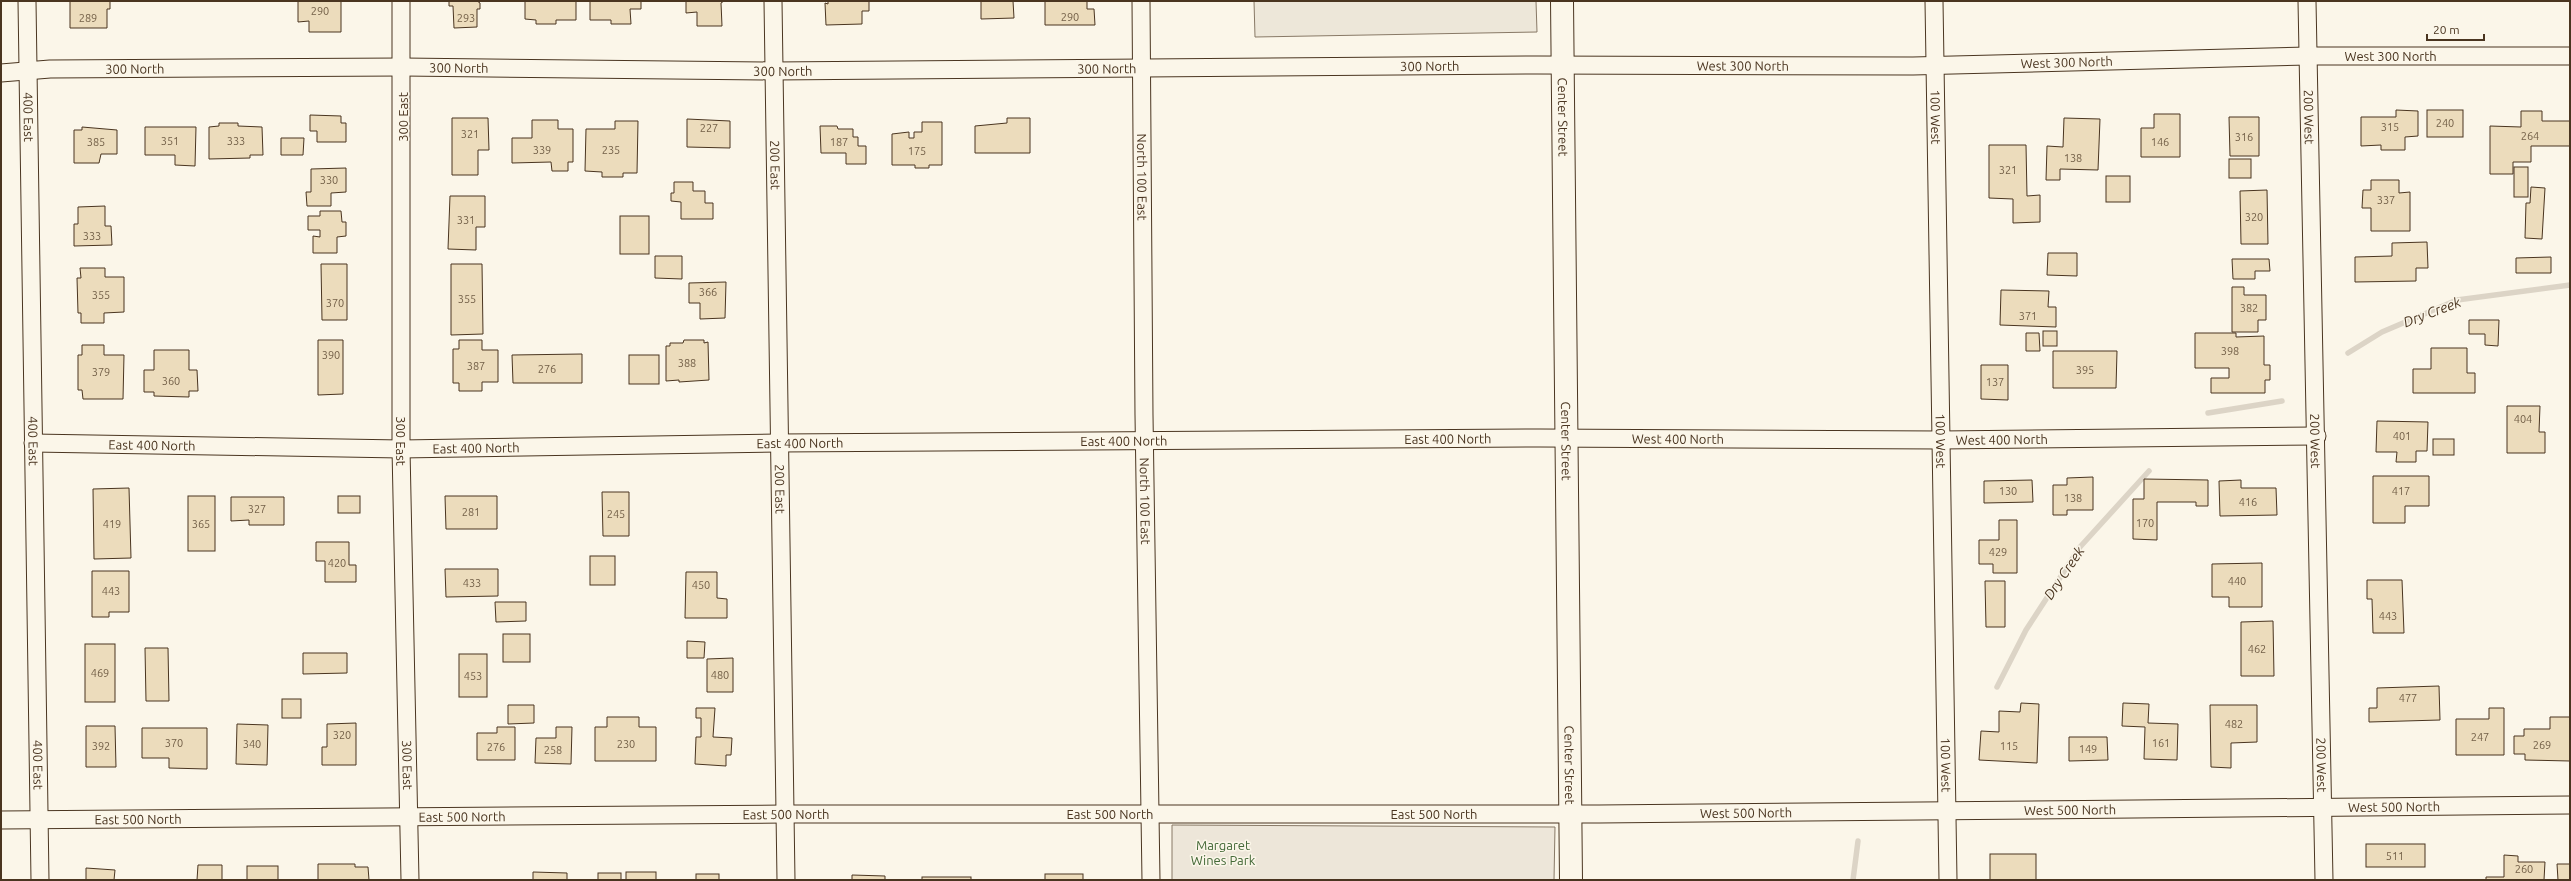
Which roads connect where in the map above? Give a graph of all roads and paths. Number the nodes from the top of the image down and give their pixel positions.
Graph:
1 (27, 1) edge
2 (401, 1) edge
3 (773, 1) edge
4 (1141, 1) edge
5 (1562, 1) edge
6 (1934, 1) edge
7 (2307, 1) edge
8 (2308, 56) junction
9 (2570, 56) edge
10 (1564, 66) junction
11 (1935, 66) junction
12 (403, 67) junction
13 (1142, 70) junction
14 (28, 71) junction
15 (774, 71) junction
16 (1, 73) edge
17 (2317, 436) junction
18 (1566, 438) junction
19 (1941, 440) junction
20 (1144, 442) junction
21 (33, 443) junction
22 (779, 444) junction
23 (401, 449) junction
24 (2570, 805) edge
25 (2324, 807) junction
26 (1948, 810) junction
27 (1150, 813) junction
28 (785, 814) junction
29 (1570, 814) junction
30 (409, 818) junction
31 (1, 820) edge
32 (40, 820) junction
33 (40, 880) edge
34 (410, 880) edge
35 (786, 880) edge
36 (1151, 880) edge
37 (1571, 880) edge
38 (1948, 880) edge
39 (2324, 880) edge

1 - 14 street, 400 East
2 - 12 street, 300 East
3 - 15 street, 200 East
4 - 13 street, North 100 East
5 - 10 street, Center Street
6 - 11 street, 100 West
7 - 8 street, 200 West
8 - 9 street, West 300 North
8 - 11 street, West 300 North
8 - 17 street, 200 West
10 - 11 street, West 300 North
10 - 13 street, 300 North
10 - 18 street, Center Street
11 - 19 street, 100 West
12 - 14 street, 300 North
12 - 15 street, 300 North
12 - 23 street, 300 East
13 - 15 street, 300 North
13 - 20 street, North 100 East
14 - 16 street, 300 North
14 - 21 street, 400 East
15 - 22 street, 200 East
17 - 19 street, West 400 North
17 - 25 street, 200 West
18 - 19 street, West 400 North
18 - 20 street, East 400 North
18 - 29 street, Center Street
19 - 26 street, 100 West
20 - 22 street, East 400 North
20 - 27 street, North 100 East
21 - 23 street, East 400 North
21 - 32 street, 400 East
22 - 23 street, East 400 North
22 - 28 street, 200 East
23 - 30 street, 300 East
24 - 25 street, West 500 North
25 - 26 street, West 500 North
25 - 39 street, 200 West
26 - 29 street, West 500 North
26 - 38 street, 100 West
27 - 28 street, East 500 North
27 - 29 street, East 500 North
27 - 36 street, North 100 East
28 - 30 street, East 500 North
28 - 35 street, 200 East
29 - 37 street, Center Street
30 - 32 street, East 500 North
30 - 34 street, 300 East
31 - 32 street, East 500 North
32 - 33 street, 400 East

